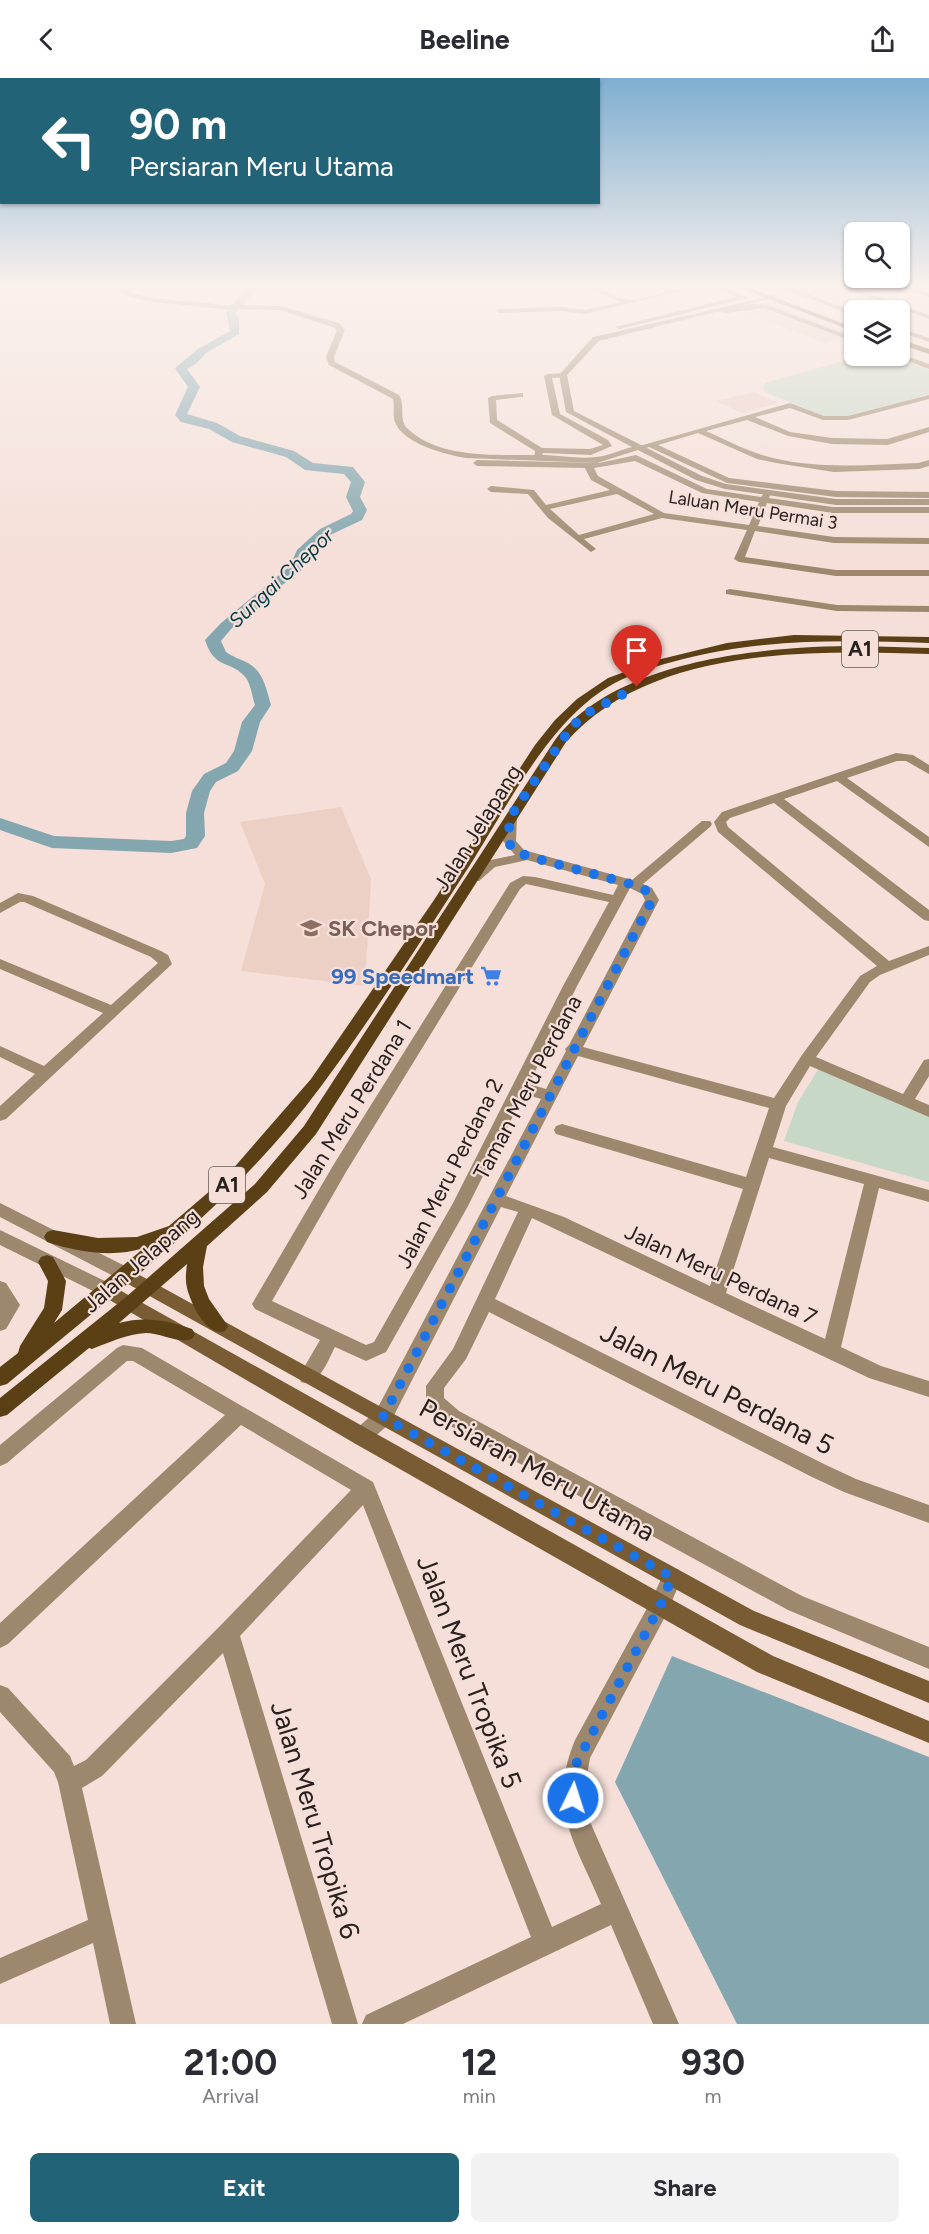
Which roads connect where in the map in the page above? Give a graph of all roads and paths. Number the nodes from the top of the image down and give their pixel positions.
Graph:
1 (362, 379) edge
2 (549, 379) edge
3 (564, 379) edge
4 (520, 395) dead end
5 (929, 397) edge
6 (747, 417) junction
7 (929, 429) edge
8 (699, 431) junction
9 (652, 445) junction
10 (640, 447) junction
11 (538, 454) junction
12 (477, 463) dead end
13 (593, 463) junction
14 (929, 463) edge
15 (834, 469) junction
16 (491, 489) dead end
17 (618, 491) junction
18 (929, 495) edge
19 (766, 497) junction
20 (836, 498) junction
21 (929, 502) edge
22 (544, 508) junction
23 (929, 510) edge
24 (662, 515) junction
25 (752, 529) junction
26 (577, 538) junction
27 (929, 541) edge
28 (591, 549) dead end
29 (929, 573) edge
30 (730, 592) dead end
31 (929, 609) edge
32 (929, 640) edge
33 (792, 650) junction
34 (929, 651) edge
35 (929, 659) edge
36 (929, 770) edge
37 (839, 777) junction
38 (775, 798) junction
39 (510, 817) junction
40 (706, 824) dead end
41 (929, 843) edge
42 (527, 856) junction
43 (474, 878) junction
44 (630, 884) junction
45 (616, 900) junction
46 (5, 905) edge
47 (929, 917) edge
48 (929, 950) edge
49 (0, 964) edge
50 (887, 967) junction
51 (112, 1011) junction
52 (572, 1049) junction
53 (0, 1051) edge
54 (807, 1059) junction
55 (929, 1064) edge
56 (45, 1073) junction
57 (519, 1087) junction
58 (550, 1096) junction
59 (906, 1101) junction
60 (778, 1105) junction
61 (929, 1111) edge
62 (0, 1115) edge
63 (562, 1130) dead end
64 (763, 1150) junction
65 (873, 1180) junction
66 (751, 1185) junction
67 (929, 1196) edge
68 (495, 1200) junction
69 (0, 1209) edge
70 (528, 1209) junction
71 (187, 1221) junction
72 (0, 1237) edge
73 (53, 1238) junction
74 (200, 1240) junction
75 (47, 1262) junction
76 (125, 1274) junction
77 (0, 1288) edge
78 (148, 1288) junction
79 (107, 1290) junction
80 (716, 1296) junction
81 (132, 1302) junction
82 (485, 1302) junction
83 (261, 1304) joint
84 (0, 1324) edge
85 (219, 1326) junction
86 (186, 1334) junction
87 (331, 1338) junction
88 (72, 1351) junction
89 (831, 1351) junction
90 (18, 1364) junction
91 (308, 1376) junction
92 (0, 1378) edge
93 (929, 1389) edge
94 (0, 1409) edge
95 (240, 1414) junction
96 (383, 1417) junction
97 (361, 1437) junction
98 (0, 1457) edge
99 (366, 1488) junction
100 (929, 1514) edge
101 (672, 1577) junction
102 (660, 1606) junction
103 (228, 1633) junction
104 (0, 1637) edge
105 (929, 1658) edge
106 (929, 1692) edge
107 (0, 1696) edge
108 (929, 1732) edge
109 (69, 1782) junction
110 (616, 1909) junction
111 (101, 1927) junction
112 (546, 1943) junction
113 (0, 1971) edge
114 (123, 2024) edge
115 (345, 2024) edge
116 (375, 2024) edge
117 (666, 2024) edge

1 - 11 street
2 - 11 street
3 - 10 street
4 - 11 street
5 - 6 street
6 - 7 street
6 - 8 street
8 - 9 street
8 - 15 street
9 - 10 street
9 - 20 street
10 - 13 street
10 - 19 street
11 - 13 street
12 - 13 street
13 - 17 street, Laluan Meru Permai 3
13 - 19 street
14 - 15 street
15 - 20 street
16 - 22 street
17 - 22 street
17 - 24 street, Laluan Meru Permai 3
18 - 20 street
19 - 20 street
19 - 23 street
19 - 25 street
20 - 21 street
22 - 26 street
24 - 25 street, Laluan Meru Permai 3
24 - 26 street
25 - 27 street, Laluan Meru Permai 3
25 - 29 street
26 - 28 street
30 - 31 street
32 - 71 main road, Jalan Jelapang / A1
33 - 34 main road, Jalan Jelapang / A1
33 - 35 main road
33 - 39 main road, Jalan Jelapang / A1
36 - 37 street
37 - 38 street
37 - 41 street
38 - 47 street
38 - 50 street
39 - 42 street
39 - 43 main road, Jalan Jelapang / A1
40 - 44 street, Jalan Meru Perdana 2
42 - 43 street
42 - 44 street
43 - 74 main road, Jalan Jelapang / A1
44 - 45 street, Jalan Meru Perdana 2
44 - 52 street, Taman Meru Perdana
45 - 57 street, Jalan Meru Perdana 2
45 - 83 street, Jalan Meru Perdana 1
46 - 51 street
48 - 50 street
49 - 51 street
50 - 54 street
51 - 56 street
52 - 58 street, Taman Meru Perdana
52 - 60 street
53 - 56 street
54 - 59 street
54 - 60 street
55 - 59 street
56 - 62 street
57 - 58 street
57 - 87 street, Jalan Meru Perdana 2
58 - 68 street, Taman Meru Perdana
59 - 61 street
60 - 64 street
63 - 66 street
64 - 65 street
64 - 66 street
65 - 67 street
65 - 89 street
66 - 80 street
68 - 70 street, Jalan Meru Perdana 7
68 - 96 street, Taman Meru Perdana
69 - 73 street, Persiaran Meru Utama
70 - 80 street, Jalan Meru Perdana 7
70 - 82 street
71 - 73 main road
71 - 76 main road, Jalan Jelapang / A1
72 - 75 street
73 - 76 street, Persiaran Meru Utama
74 - 78 main road, Jalan Jelapang / A1
74 - 85 main road
75 - 79 street
75 - 90 main road
76 - 78 main road, Persiaran Meru Utama
76 - 79 main road, Jalan Jelapang / A1
77 - 84 street
78 - 81 main road, Jalan Jelapang / A1
78 - 85 main road, Persiaran Meru Utama
79 - 81 main road
79 - 90 main road, Jalan Jelapang / A1
80 - 89 street, Jalan Meru Perdana 7
81 - 86 main road
81 - 88 main road, Jalan Jelapang / A1
82 - 100 street, Jalan Meru Perdana 5
82 - 105 street
83 - 87 street, Jalan Meru Perdana 2
85 - 91 main road, Persiaran Meru Utama
86 - 88 main road
86 - 97 main road
87 - 91 street
88 - 94 main road, Jalan Jelapang / A1
89 - 93 street, Jalan Meru Perdana 7
90 - 92 main road, Jalan Jelapang / A1
91 - 96 main road, Persiaran Meru Utama
95 - 98 street
95 - 99 street
95 - 104 street
96 - 97 street
96 - 101 main road, Persiaran Meru Utama
97 - 102 main road
99 - 103 street
99 - 112 street, Jalan Meru Tropika 5
101 - 102 street
101 - 106 main road, Persiaran Meru Utama
102 - 108 main road
102 - 110 street
103 - 109 street
103 - 115 street, Jalan Meru Tropika 6
107 - 109 street
109 - 111 street
110 - 112 street
110 - 117 street
111 - 113 street
111 - 114 street
112 - 116 street

